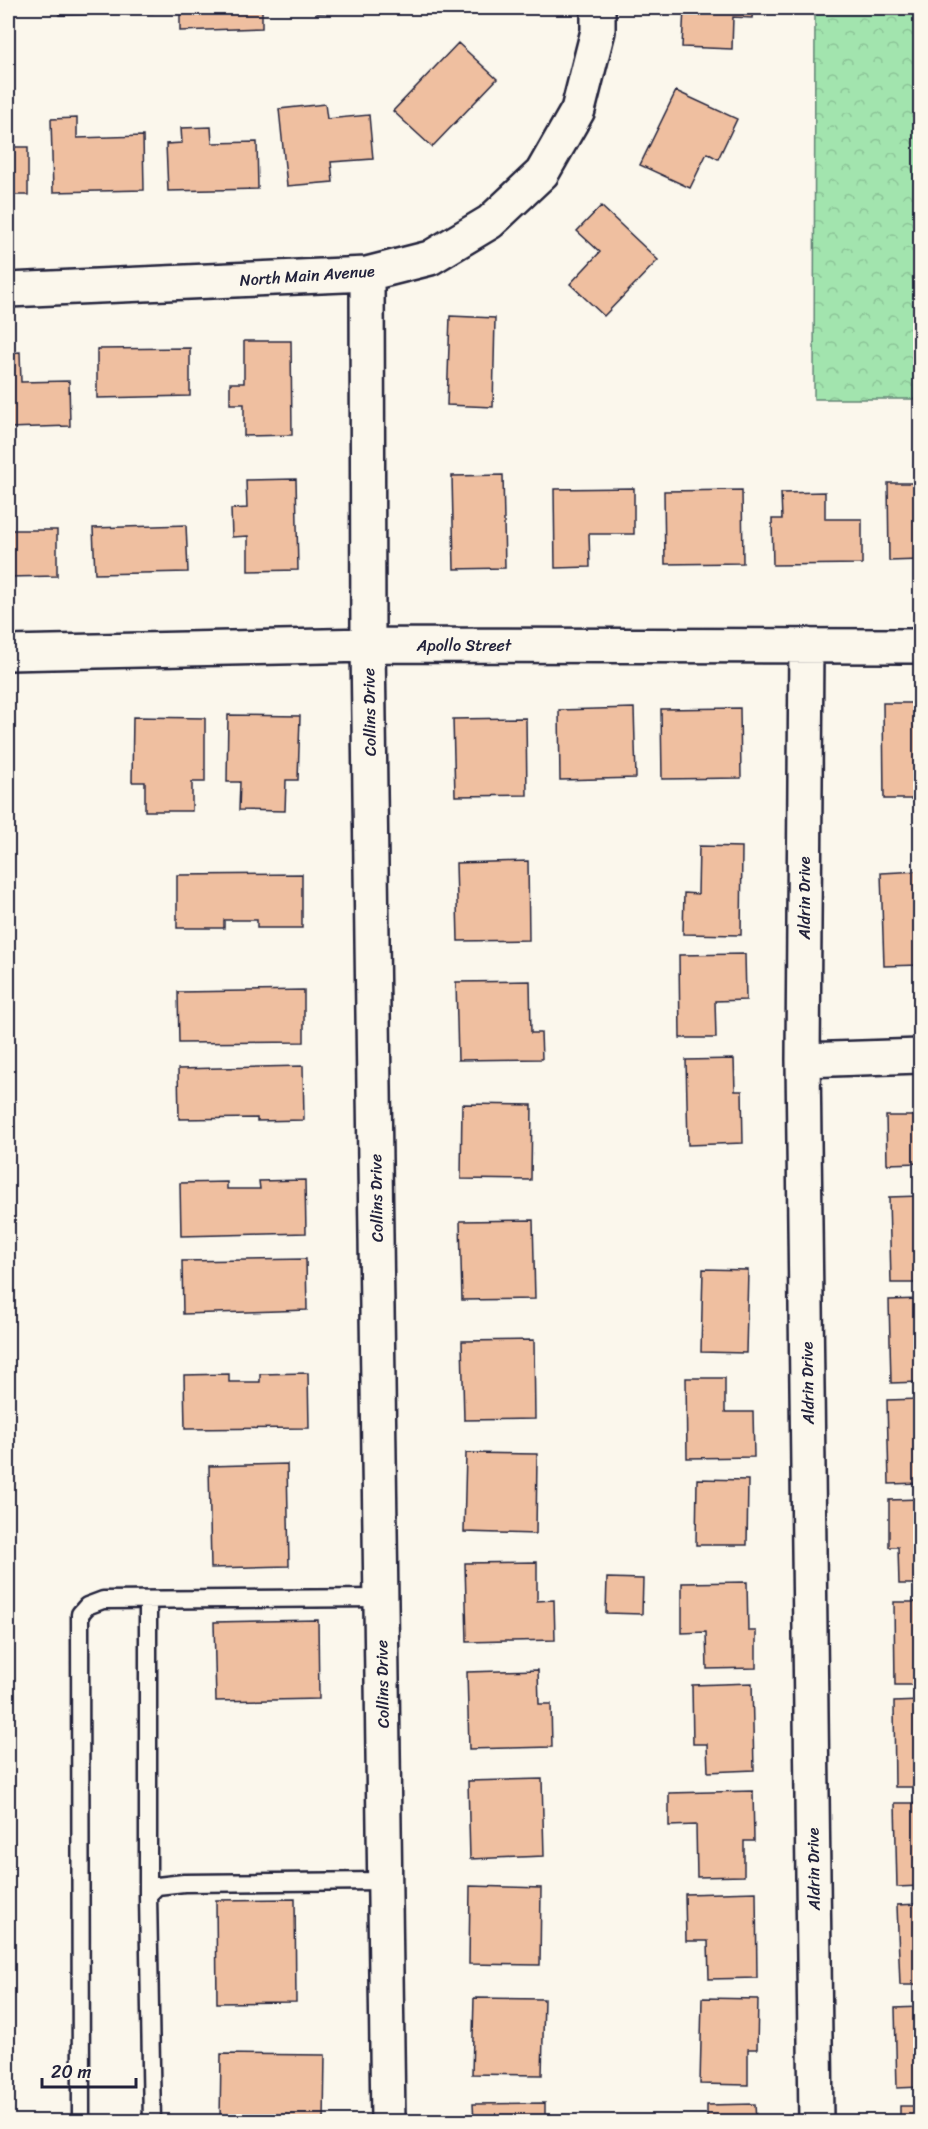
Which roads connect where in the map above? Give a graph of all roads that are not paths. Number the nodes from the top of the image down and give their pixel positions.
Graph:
1 (598, 8) edge
2 (367, 274) junction
3 (8, 290) edge
4 (368, 645) junction
5 (806, 645) junction
6 (921, 646) edge
7 (8, 653) edge
8 (921, 1056) edge
9 (803, 1060) junction
10 (381, 1598) junction
11 (148, 1601) junction
12 (385, 1881) junction
13 (148, 1895) junction
14 (81, 2121) edge
15 (152, 2121) edge
16 (388, 2121) edge
17 (816, 2121) edge

1 - 2 street, North Main Avenue
2 - 3 street, North Main Avenue
2 - 4 street, Collins Drive
4 - 5 street, Apollo Street
4 - 7 street, Apollo Street
4 - 10 street, Collins Drive
5 - 6 street, Apollo Street
5 - 9 street, Aldrin Drive
8 - 9 street
9 - 17 street, Aldrin Drive
10 - 11 lane
10 - 12 street, Collins Drive
11 - 13 lane
11 - 14 lane
12 - 13 lane
12 - 16 street, Collins Drive
13 - 15 lane

